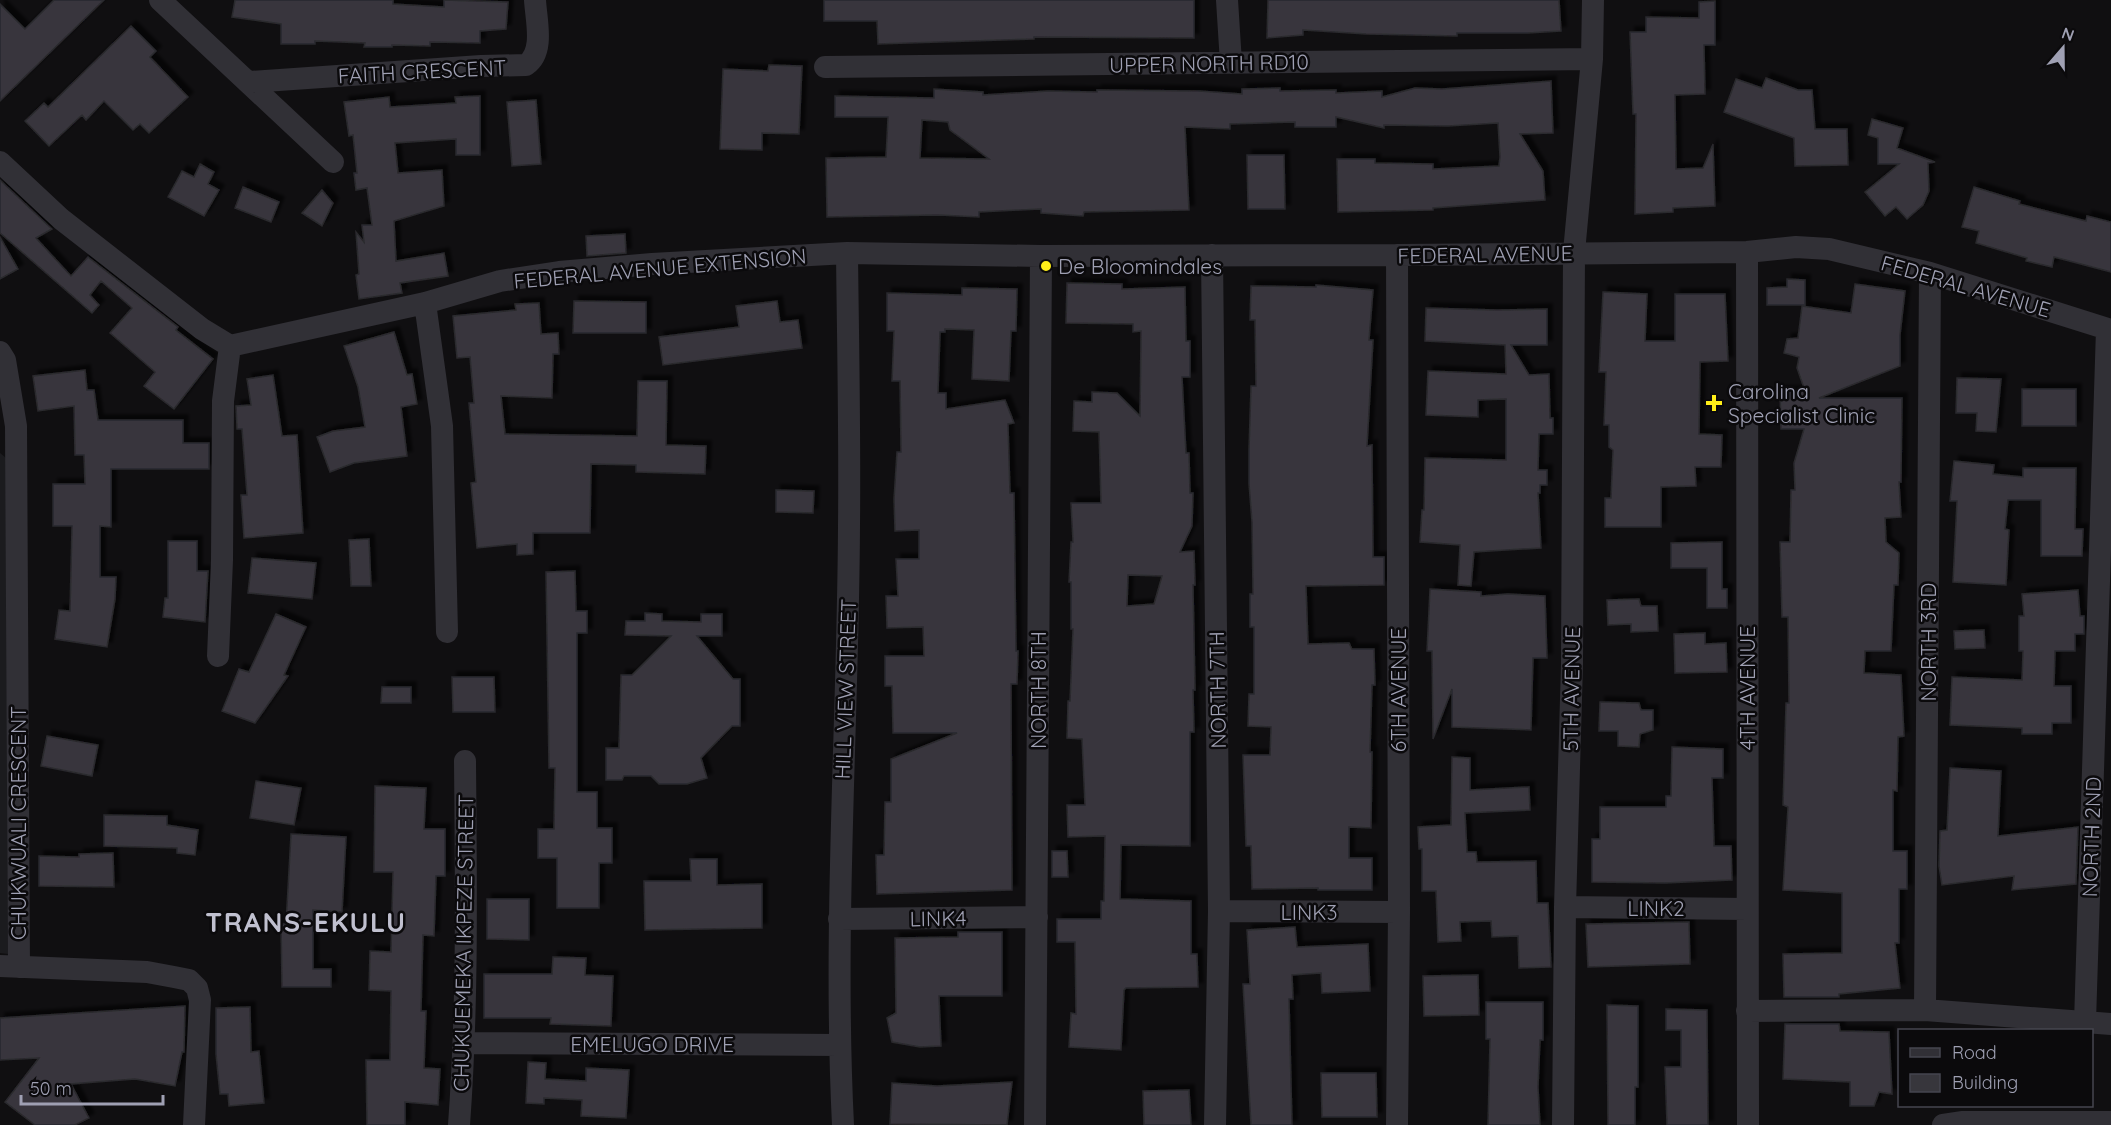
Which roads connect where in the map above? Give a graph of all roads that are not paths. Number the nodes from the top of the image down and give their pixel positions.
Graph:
1 (160, 0) edge
2 (535, 0) edge
3 (1227, 0) edge
4 (1593, 0) edge
5 (1592, 58) junction
6 (1231, 63) junction
7 (825, 67) dead end
8 (249, 82) junction
9 (0, 162) edge
10 (333, 162) dead end
11 (1574, 252) junction
12 (1747, 252) junction
13 (847, 254) junction
14 (1212, 255) junction
15 (1396, 255) junction
16 (1041, 256) junction
17 (1930, 273) junction
18 (425, 303) junction
19 (2109, 329) edge
20 (230, 346) junction
21 (0, 352) edge
22 (8, 426) edge
23 (447, 632) dead end
24 (218, 656) dead end
25 (465, 760) dead end
26 (1565, 907) junction
27 (1748, 909) junction
28 (1219, 911) junction
29 (1399, 912) junction
30 (1036, 917) junction
31 (839, 919) junction
32 (10, 966) edge
33 (1925, 1010) junction
34 (1747, 1011) junction
35 (2085, 1022) junction
36 (2111, 1024) edge
37 (465, 1043) junction
38 (839, 1045) junction
39 (194, 1122) edge
40 (2105, 1123) edge
41 (459, 1125) edge
42 (843, 1125) edge
43 (1035, 1125) edge
44 (1215, 1125) edge
45 (1396, 1125) edge
46 (1563, 1125) edge
47 (1748, 1125) edge
48 (1943, 1125) edge

1 - 8 street
2 - 8 street, FAITH CRESCENT
3 - 6 street
4 - 5 street, 5TH AVENUE
5 - 6 street, UPPER NORTH RD10
5 - 11 street, 5TH AVENUE
6 - 7 street, UPPER NORTH RD10
8 - 10 street
9 - 20 street
11 - 12 street, FEDERAL AVENUE
11 - 15 street, FEDERAL AVENUE
11 - 26 street, 5TH AVENUE
12 - 17 street, FEDERAL AVENUE
12 - 27 street, 4TH AVENUE
13 - 16 street, FEDERAL AVENUE
13 - 18 street, FEDERAL AVENUE EXTENSION
13 - 31 street, HILL VIEW STREET
14 - 15 street, FEDERAL AVENUE
14 - 16 street, FEDERAL AVENUE
14 - 28 street, NORTH 7TH
15 - 29 street, 6TH AVENUE
16 - 30 street, NORTH 8TH
17 - 19 street, FEDERAL AVENUE
17 - 33 street, NORTH 3RD
18 - 20 street, FEDERAL AVENUE EXTENSION
18 - 23 street
19 - 35 street, NORTH 2ND
20 - 24 street
21 - 22 street, CHUKWUALI CRESCENT
22 - 32 street, CHUKWUALI CRESCENT
25 - 37 street, CHUKUEMEKA IKPEZE STREET
26 - 27 street, LINK2
26 - 46 street, 5TH AVENUE
27 - 34 street, 4TH AVENUE
28 - 29 street, LINK3
28 - 44 street, NORTH 7TH
29 - 45 street, 6TH AVENUE
30 - 31 street, LINK4
30 - 43 street, NORTH 8TH
31 - 38 street, HILL VIEW STREET
32 - 39 street, CHUKWUALI CRESCENT
33 - 34 street
33 - 35 street
34 - 47 street, 4TH AVENUE
35 - 36 street
37 - 38 street, EMELUGO DRIVE
37 - 41 street, CHUKUEMEKA IKPEZE STREET
38 - 42 street, HILL VIEW STREET
40 - 48 street

